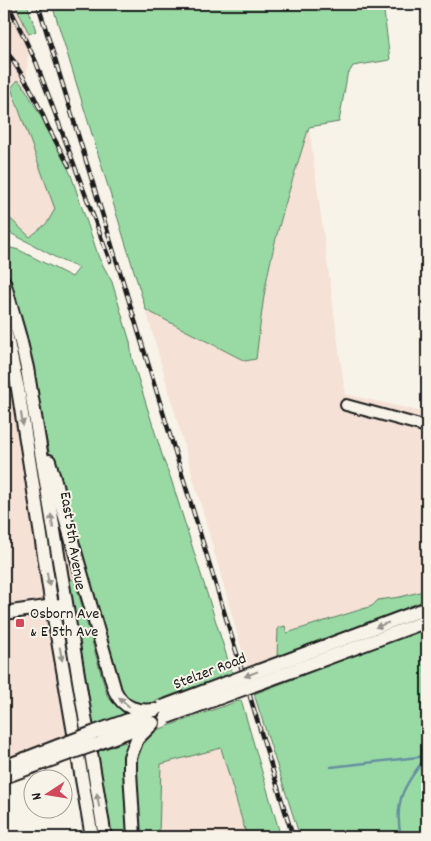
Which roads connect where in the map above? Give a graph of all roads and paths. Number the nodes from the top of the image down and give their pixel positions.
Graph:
1 (4, 282) edge
2 (4, 324) edge
3 (29, 379) junction
4 (346, 405) dead end
5 (427, 426) edge
6 (59, 605) junction
7 (427, 608) edge
8 (4, 613) edge
9 (427, 621) edge
10 (298, 663) junction
11 (159, 714) junction
12 (59, 752) junction
13 (4, 766) edge
14 (4, 776) edge
15 (92, 837) edge
16 (105, 837) edge
17 (134, 837) edge

1 - 3 main road, East 5th Avenue
2 -> 6 main road, East 5th Avenue
6 -> 3 main road, East 5th Avenue
11 -> 3 main road
4 - 5 street
6 - 8 main road
6 -> 15 main road, East 5th Avenue
16 -> 6 main road, East 5th Avenue
7 -> 10 main road, Stelzer Road
9 - 10 main road, Stelzer Road
10 - 11 main road, Stelzer Road, bridge
11 - 12 main road, Stelzer Road, bridge
11 - 17 main road
12 - 13 main road, Stelzer Road
12 - 14 main road, Stelzer Road

